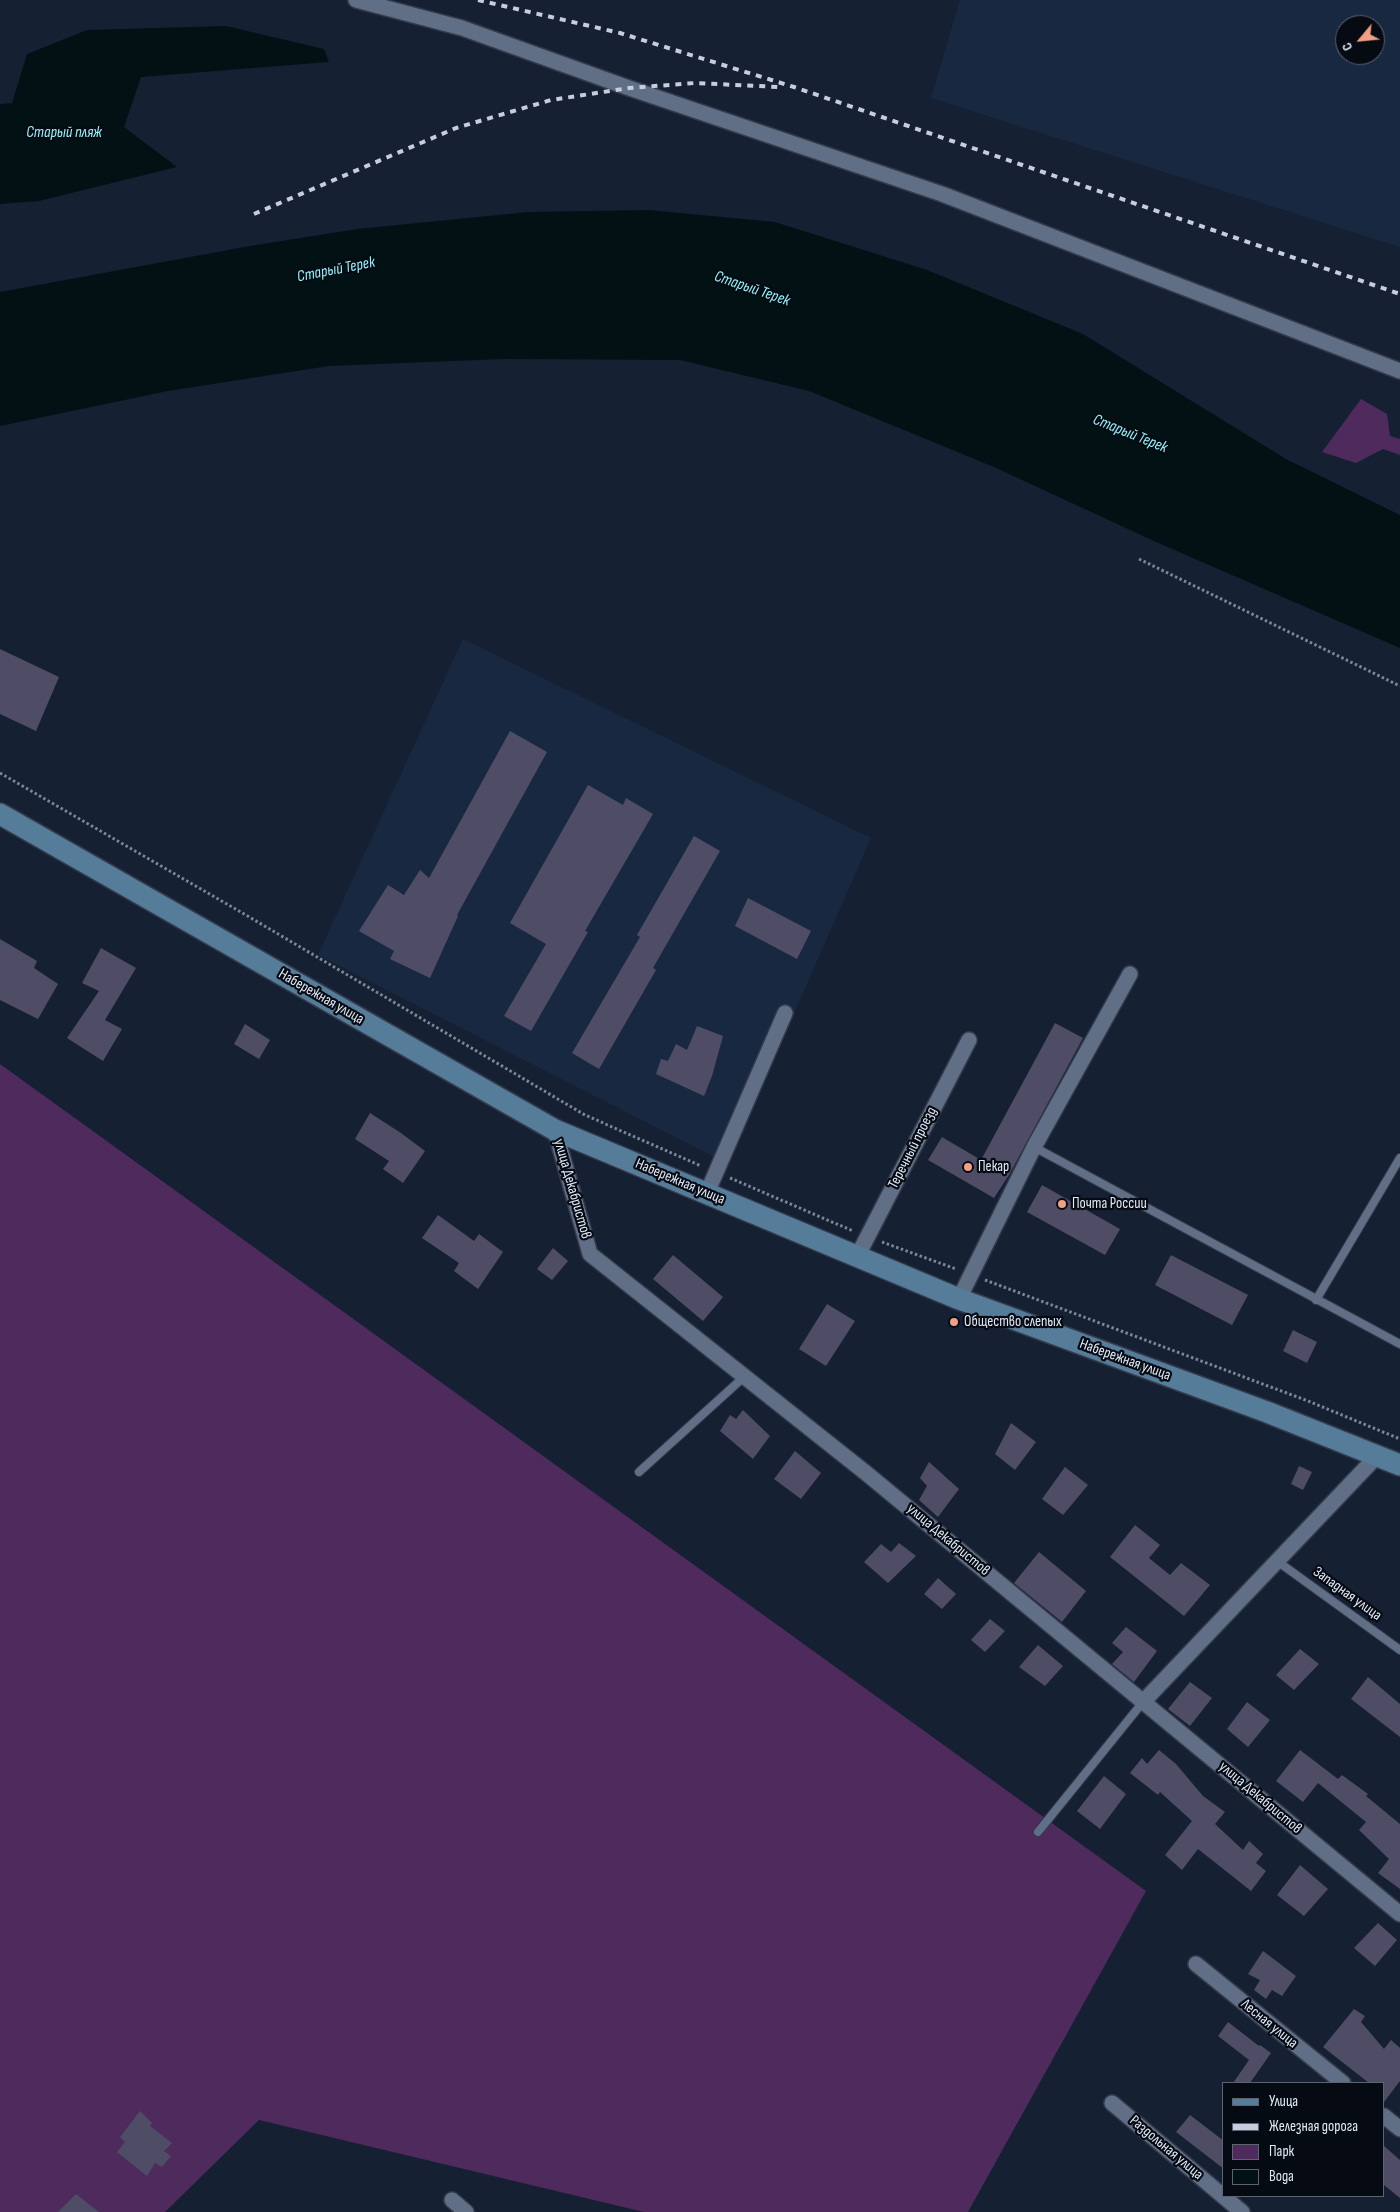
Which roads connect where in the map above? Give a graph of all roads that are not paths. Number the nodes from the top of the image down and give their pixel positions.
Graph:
1 (356, 0) edge
2 (1400, 371) edge
3 (0, 814) edge
4 (1130, 974) dead end
5 (785, 1013) dead end
6 (969, 1040) dead end
7 (554, 1130) junction
8 (1034, 1147) junction
9 (1400, 1158) edge
10 (707, 1193) junction
11 (857, 1257) junction
12 (959, 1299) junction
13 (1316, 1300) junction
14 (1400, 1344) edge
15 (745, 1376) junction
16 (1377, 1456) junction
17 (1400, 1465) edge
18 (639, 1472) dead end
19 (1277, 1561) junction
20 (1400, 1650) edge
21 (1143, 1702) junction
22 (1038, 1832) dead end
23 (1400, 1914) edge
24 (1196, 1964) dead end
25 (1342, 2082) edge
26 (1112, 2103) dead end
27 (1385, 2117) edge
28 (1400, 2129) edge
29 (1222, 2195) edge
30 (1224, 2197) edge
31 (452, 2200) dead end
32 (466, 2212) edge
33 (1242, 2212) edge

1 - 2 street
3 - 7 main road, Набережная улица
4 - 8 street
5 - 10 street
6 - 11 street, Теречный проезд
7 - 10 main road, Набережная улица
7 - 15 street, улица Декабристов
8 - 12 street
8 - 13 lane
9 - 13 lane
10 - 11 main road, Набережная улица
11 - 12 main road, Набережная улица
12 - 16 main road, Набережная улица
13 - 14 lane
15 - 18 lane
15 - 21 street, улица Декабристов
16 - 17 main road, Набережная улица
16 - 19 street
19 - 20 lane, Западная улица
19 - 21 street
21 - 22 lane
21 - 23 street, улица Декабристов
24 - 25 street, Лесная улица
26 - 29 street, Раздольная улица
27 - 28 street
30 - 33 street, Раздольная улица
31 - 32 street

